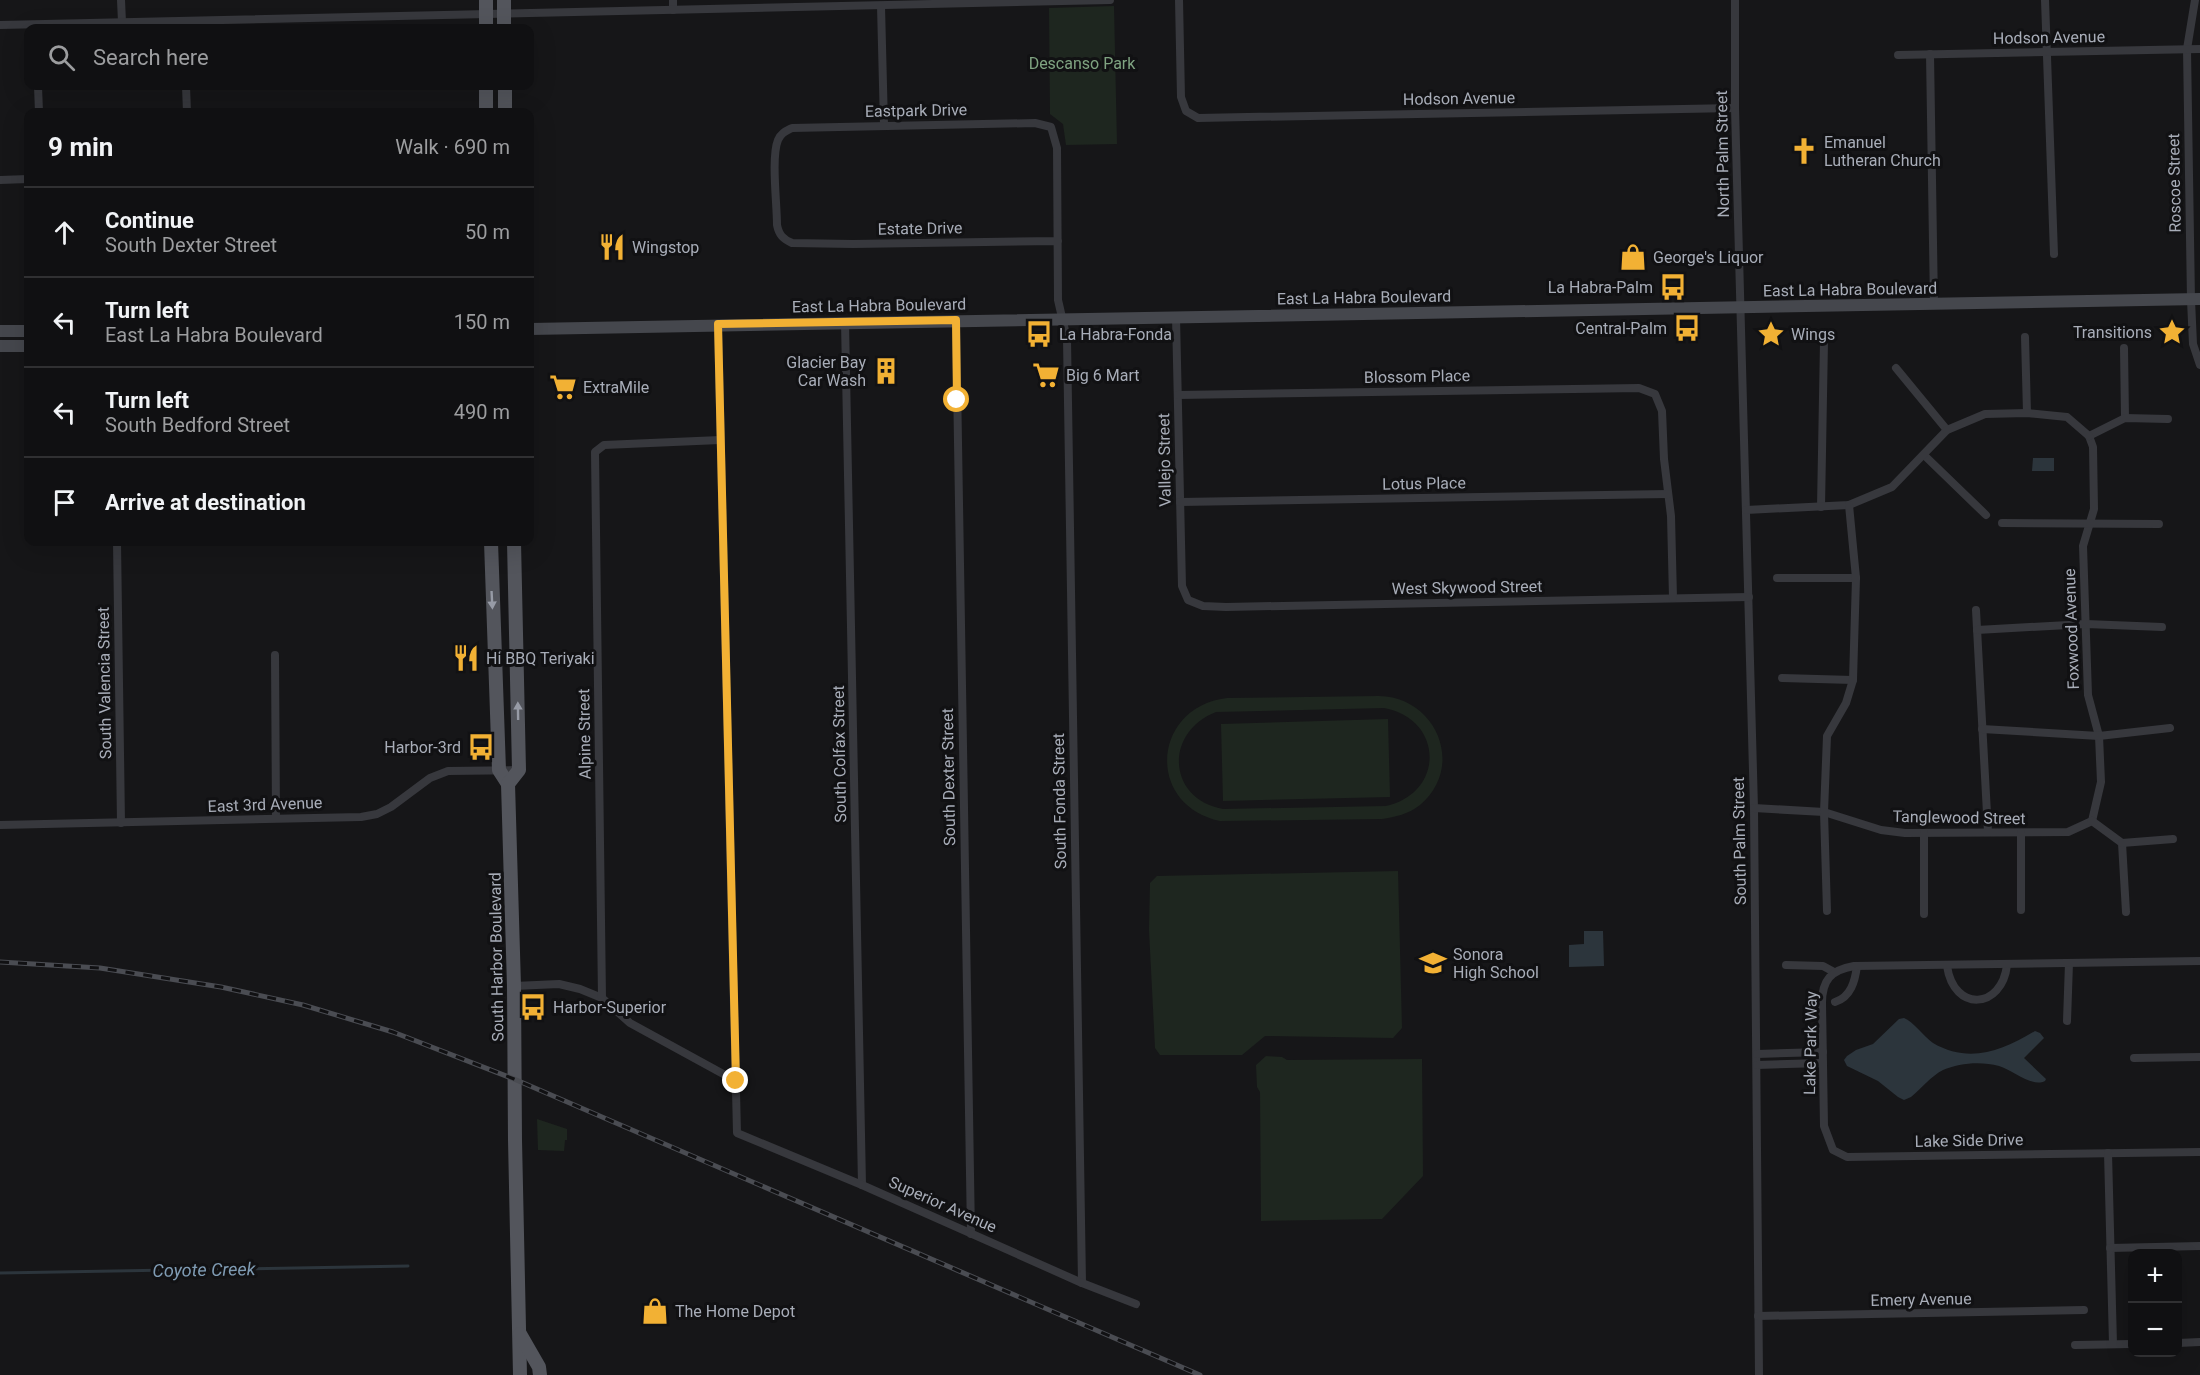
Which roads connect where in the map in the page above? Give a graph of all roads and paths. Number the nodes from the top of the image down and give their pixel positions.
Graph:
1 (122, 0) edge
2 (486, 0) edge
3 (504, 0) edge
4 (673, 0) edge
5 (1110, 0) edge
6 (1179, 0) edge
7 (1735, 0) edge
8 (2045, 0) edge
9 (2195, 0) edge
10 (1053, 1) edge
11 (926, 2) edge
12 (799, 4) edge
13 (881, 6) junction
14 (673, 10) junction
15 (504, 21) edge
16 (122, 22) junction
17 (486, 22) edge
18 (80, 24) edge
19 (164, 24) edge
20 (285, 24) edge
21 (0, 25) edge
22 (24, 26) edge
23 (2200, 49) edge
24 (2187, 50) junction
25 (2046, 52) junction
26 (1930, 54) junction
27 (1898, 55) dead end
28 (38, 90) edge
29 (186, 90) edge
30 (486, 90) edge
31 (505, 90) edge
32 (39, 108) edge
33 (187, 108) edge
34 (486, 108) edge
35 (505, 108) edge
36 (1735, 108) junction
37 (884, 125) junction
38 (1051, 126) joint
39 (24, 179) edge
40 (0, 180) edge
41 (783, 239) joint
42 (1058, 241) junction
43 (2054, 254) dead end
44 (2196, 299) edge
45 (1934, 305) junction
46 (1740, 307) junction
47 (1176, 317) junction
48 (956, 320) junction
49 (1062, 320) junction
50 (845, 322) junction
51 (718, 324) junction
52 (534, 329) edge
53 (0, 331) edge
54 (24, 331) edge
55 (2025, 337) dead end
56 (1824, 341) dead end
57 (0, 346) edge
58 (24, 346) edge
59 (2124, 348) dead end
60 (2200, 365) edge
61 (1896, 368) dead end
62 (1178, 395) junction
63 (2027, 413) junction
64 (2125, 418) junction
65 (2168, 419) dead end
66 (1947, 430) junction
67 (2089, 436) junction
68 (720, 440) junction
69 (1924, 455) junction
70 (1668, 494) junction
71 (1180, 502) junction
72 (1849, 505) junction
73 (1821, 507) junction
74 (1746, 510) junction
75 (1986, 515) dead end
76 (2002, 522) dead end
77 (2090, 522) junction
78 (2159, 524) dead end
79 (117, 546) edge
80 (491, 546) edge
81 (514, 546) edge
82 (1777, 578) dead end
83 (1856, 578) junction
84 (1749, 597) junction
85 (1673, 598) junction
86 (1188, 600) joint
87 (1976, 610) dead end
88 (2086, 624) junction
89 (2162, 627) dead end
90 (1977, 630) junction
91 (274, 655) dead end
92 (1782, 678) dead end
93 (1853, 680) junction
94 (2170, 728) dead end
95 (1982, 729) junction
96 (2099, 736) junction
97 (499, 770) junction
98 (519, 770) junction
99 (508, 784) junction
100 (1754, 808) junction
101 (1824, 812) junction
102 (276, 818) junction
103 (2092, 821) junction
104 (121, 823) junction
105 (0, 825) edge
106 (1988, 832) junction
107 (1924, 833) junction
108 (2021, 833) junction
109 (2173, 839) dead end
110 (2122, 843) junction
111 (2021, 910) dead end
112 (1827, 911) dead end
113 (2126, 912) dead end
114 (1924, 914) dead end
115 (2200, 961) edge
116 (2069, 963) junction
117 (2007, 964) junction
118 (1786, 965) dead end
119 (1857, 966) junction
120 (1943, 966) junction
121 (1834, 972) junction
122 (514, 986) junction
123 (602, 999) junction
124 (1835, 1002) dead end
125 (2067, 1021) dead end
126 (1823, 1052) junction
127 (1757, 1054) junction
128 (2200, 1057) edge
129 (2134, 1058) dead end
130 (1823, 1063) junction
131 (1757, 1065) junction
132 (736, 1081) junction
133 (1833, 1150) joint
134 (2199, 1152) edge
135 (2108, 1153) junction
136 (862, 1185) junction
137 (971, 1234) junction
138 (2200, 1246) edge
139 (2110, 1248) junction
140 (1082, 1283) junction
141 (1136, 1304) dead end
142 (2084, 1310) dead end
143 (1758, 1316) junction
144 (519, 1331) junction
145 (2200, 1342) edge
146 (2182, 1343) edge
147 (2113, 1344) junction
148 (2128, 1344) edge
149 (2075, 1345) dead end
150 (520, 1375) edge
151 (540, 1375) edge
152 (1759, 1375) edge

1 - 16 street
2 - 17 main road
3 - 15 main road
4 - 14 street
5 - 10 street
6 - 36 street, Hodson Avenue
7 - 36 street, North Palm Street
8 - 25 street
9 - 24 street, Roscoe Street
10 - 11 street
11 - 13 street
12 - 13 street
12 - 14 street
13 - 37 street
14 - 15 street
15 - 17 street
16 - 18 street
16 - 19 street
17 - 20 street
21 - 22 street
23 - 24 street, Hodson Avenue
24 - 25 street, Hodson Avenue
24 - 44 street, Roscoe Street
25 - 26 street, Hodson Avenue
25 - 43 street
26 - 27 street, Hodson Avenue
26 - 45 street
28 - 32 street
29 - 33 street
30 - 34 main road
31 - 35 main road
36 - 46 street, North Palm Street
37 - 38 street, Eastpark Drive
37 - 41 street, Eastpark Drive
38 - 42 street, South Fonda Street
39 - 40 street
41 - 42 street, Estate Drive
42 - 49 street, South Fonda Street
44 - 45 main road, East La Habra Boulevard
44 - 60 street, Roscoe Street
45 - 46 main road, East La Habra Boulevard
46 - 47 main road, East La Habra Boulevard
46 - 74 street, South Palm Street
47 - 49 main road, East La Habra Boulevard
47 - 62 street, Vallejo Street
48 - 49 main road, East La Habra Boulevard
48 - 50 main road, East La Habra Boulevard
48 - 137 street, South Dexter Street
49 - 140 street, South Fonda Street
50 - 51 main road, East La Habra Boulevard
50 - 136 street, South Colfax Street
51 - 52 main road, East La Habra Boulevard
51 - 68 street
53 - 54 main road
55 - 63 street
56 - 73 street
57 - 58 main road
59 - 64 street
61 - 66 street
62 - 70 street, Blossom Place
62 - 71 street, Vallejo Street
63 - 66 street
63 - 67 street
64 - 65 street
64 - 67 street
66 - 69 street
67 - 77 street, Foxwood Avenue
68 - 123 street, Alpine Street
68 - 132 street
69 - 72 street
69 - 75 street
70 - 71 street, Lotus Place
70 - 85 street
71 - 86 street, Vallejo Street
72 - 73 street
72 - 83 street
73 - 74 street
74 - 84 street, South Palm Street
76 - 77 street
77 - 78 street
77 - 88 street, Foxwood Avenue
79 - 104 street, South Valencia Street
80 -> 97 main road
98 -> 81 main road
82 - 83 street
83 - 93 street
84 - 85 street, West Skywood Street
84 - 100 street, South Palm Street
85 - 86 street, West Skywood Street
87 - 90 street
88 - 89 street
88 - 90 street
88 - 96 street, Foxwood Avenue
90 - 95 street
91 - 102 street
92 - 93 street
93 - 101 street
94 - 96 street
95 - 96 street
95 - 106 street
96 - 103 street, Foxwood Avenue
97 - 98 street, East 3rd Avenue
97 - 99 main road
97 - 102 street, East 3rd Avenue
98 - 99 main road
99 - 122 main road, South Harbor Boulevard
100 - 101 street, Tanglewood Street
100 - 127 street, South Palm Street
101 - 107 street, Tanglewood Street
101 - 112 street
102 - 104 street, East 3rd Avenue
103 - 108 street, Tanglewood Street
103 - 110 street
104 - 105 street, East 3rd Avenue
106 - 107 street, Tanglewood Street
106 - 108 street, Tanglewood Street
107 - 114 street
108 - 111 street
109 - 110 street
110 - 113 street
115 - 116 street, Lake Park Way
116 - 117 street, Lake Park Way
116 - 125 street
117 - 120 street, Lake Park Way
117 - 120 street
118 - 121 street
119 - 120 street, Lake Park Way
119 - 121 street, Lake Park Way
119 - 124 street
121 - 126 street, Lake Park Way
122 - 123 street
122 - 144 main road, South Harbor Boulevard
123 - 132 street
126 - 127 street
126 - 130 street, Lake Park Way
127 - 131 street, South Palm Street
128 - 129 street
130 - 131 street
130 - 133 street, Lake Park Way
131 - 143 street, South Palm Street
132 - 136 street, Superior Avenue
133 - 135 street, Lake Side Drive
134 - 135 street, Lake Side Drive
135 - 139 street
136 - 137 street, Superior Avenue
137 - 140 street, Superior Avenue
138 - 139 street
139 - 147 street
140 - 141 street, Superior Avenue
142 - 143 street, Emery Avenue
143 - 152 street, South Palm Street
144 - 150 main road, South Harbor Boulevard
144 - 151 main road
145 - 146 street
147 - 148 street
147 - 149 street

